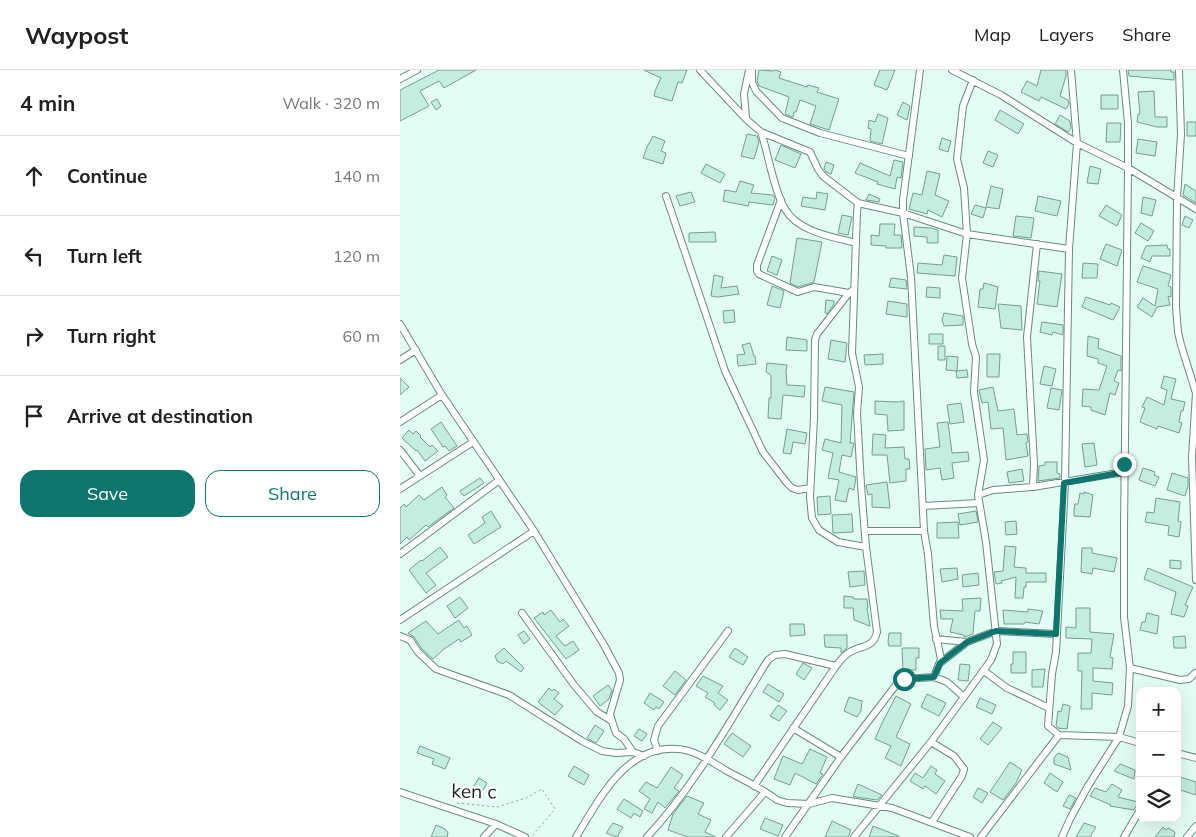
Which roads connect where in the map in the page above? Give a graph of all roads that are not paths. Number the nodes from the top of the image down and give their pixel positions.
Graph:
1 (417, 70) edge
2 (700, 70) edge
3 (751, 70) edge
4 (920, 70) edge
5 (952, 70) edge
6 (1071, 70) edge
7 (1123, 70) edge
8 (1179, 70) edge
9 (401, 77) edge
10 (973, 80) junction
11 (746, 119) junction
12 (762, 132) junction
13 (1077, 143) junction
14 (909, 156) junction
15 (1128, 168) junction
16 (666, 196) dead end
17 (1177, 198) junction
18 (781, 200) junction
19 (858, 203) junction
20 (1196, 209) edge
21 (903, 213) junction
22 (967, 234) junction
23 (856, 243) junction
24 (1037, 244) junction
25 (1068, 249) junction
26 (852, 291) junction
27 (400, 324) edge
28 (416, 350) junction
29 (400, 360) edge
30 (442, 395) junction
31 (400, 422) edge
32 (472, 442) junction
33 (400, 450) edge
34 (1124, 472) junction
35 (420, 476) junction
36 (498, 481) junction
37 (1064, 483) junction
38 (1033, 487) junction
39 (810, 488) junction
40 (400, 489) edge
41 (978, 495) junction
42 (979, 503) junction
43 (923, 506) junction
44 (534, 531) junction
45 (865, 531) junction
46 (924, 531) junction
47 (866, 547) junction
48 (400, 554) edge
49 (1195, 559) edge
50 (1196, 580) edge
51 (522, 613) dead end
52 (400, 620) edge
53 (996, 631) junction
54 (728, 632) dead end
55 (1056, 634) junction
56 (400, 636) edge
57 (936, 639) junction
58 (967, 642) junction
59 (940, 663) junction
60 (836, 666) junction
61 (1130, 668) junction
62 (984, 671) junction
63 (1196, 673) edge
64 (934, 677) junction
65 (964, 697) junction
66 (1049, 708) junction
67 (612, 720) junction
68 (793, 728) junction
69 (1059, 735) junction
70 (1119, 737) junction
71 (931, 742) junction
72 (1136, 742) edge
73 (658, 751) junction
74 (633, 752) junction
75 (1181, 754) edge
76 (644, 756) junction
77 (841, 757) junction
78 (1196, 758) edge
79 (706, 759) junction
80 (754, 786) junction
81 (400, 792) edge
82 (766, 792) junction
83 (809, 804) junction
84 (880, 805) junction
85 (1136, 817) edge
86 (932, 822) junction
87 (496, 824) junction
88 (1196, 826) edge
89 (959, 835) edge
90 (484, 837) edge
91 (525, 837) edge
92 (576, 837) edge
93 (647, 837) edge
94 (726, 837) edge
95 (785, 837) edge
96 (854, 837) edge
97 (970, 837) edge
98 (981, 837) edge
99 (1062, 837) edge
100 (1124, 837) edge
101 (1187, 837) edge

1 - 9 street
2 - 11 street
3 - 11 street
3 - 14 street
4 - 14 street
5 - 10 street
6 - 13 street
7 - 15 street
8 - 17 street
10 - 13 street
10 - 22 street
11 - 12 street
12 - 18 street
12 - 19 street
13 - 15 street
13 - 25 street
14 - 21 street
15 - 17 street
15 - 34 street
16 - 39 street
17 - 20 street
17 - 49 street
18 - 23 street
18 - 26 street
19 - 21 street
19 - 23 street
21 - 22 street
21 - 43 street
22 - 24 street
22 - 41 street
23 - 26 street
24 - 25 street
24 - 38 street
25 - 37 street
26 - 39 street
26 - 45 street
27 - 28 street
28 - 29 street
28 - 30 street
30 - 31 street
30 - 32 street
32 - 35 street
32 - 36 street
33 - 35 street
34 - 37 street
34 - 61 street
35 - 40 street
36 - 44 street
36 - 48 street
37 - 38 street
37 - 55 street
38 - 41 street
39 - 47 street
41 - 42 street
42 - 43 street
42 - 53 street
43 - 46 street
44 - 52 street
44 - 67 street
45 - 46 street
45 - 47 street
46 - 57 street
47 - 60 street
49 - 50 street
51 - 67 street
53 - 55 street
53 - 58 street
53 - 62 street
54 - 73 street
55 - 66 street
56 - 74 street
57 - 58 street
57 - 59 street
58 - 59 street
59 - 64 street
60 - 68 street
60 - 79 street
61 - 63 street
61 - 70 street
62 - 65 street
62 - 66 street
64 - 65 street
64 - 77 street
65 - 71 street
66 - 69 street
67 - 74 street
68 - 77 street
68 - 80 street
69 - 70 street
69 - 98 street
70 - 72 street
70 - 99 street
71 - 84 street
71 - 86 street
73 - 76 street
73 - 79 street
74 - 76 street
75 - 78 street
76 - 92 street
77 - 83 street
79 - 80 street
79 - 93 street
80 - 82 street
81 - 87 street
82 - 83 street
82 - 94 street
83 - 84 street
83 - 95 street
84 - 86 street
84 - 96 street
85 - 100 street
86 - 89 street
87 - 90 street
87 - 91 street
88 - 101 street
89 - 97 street

